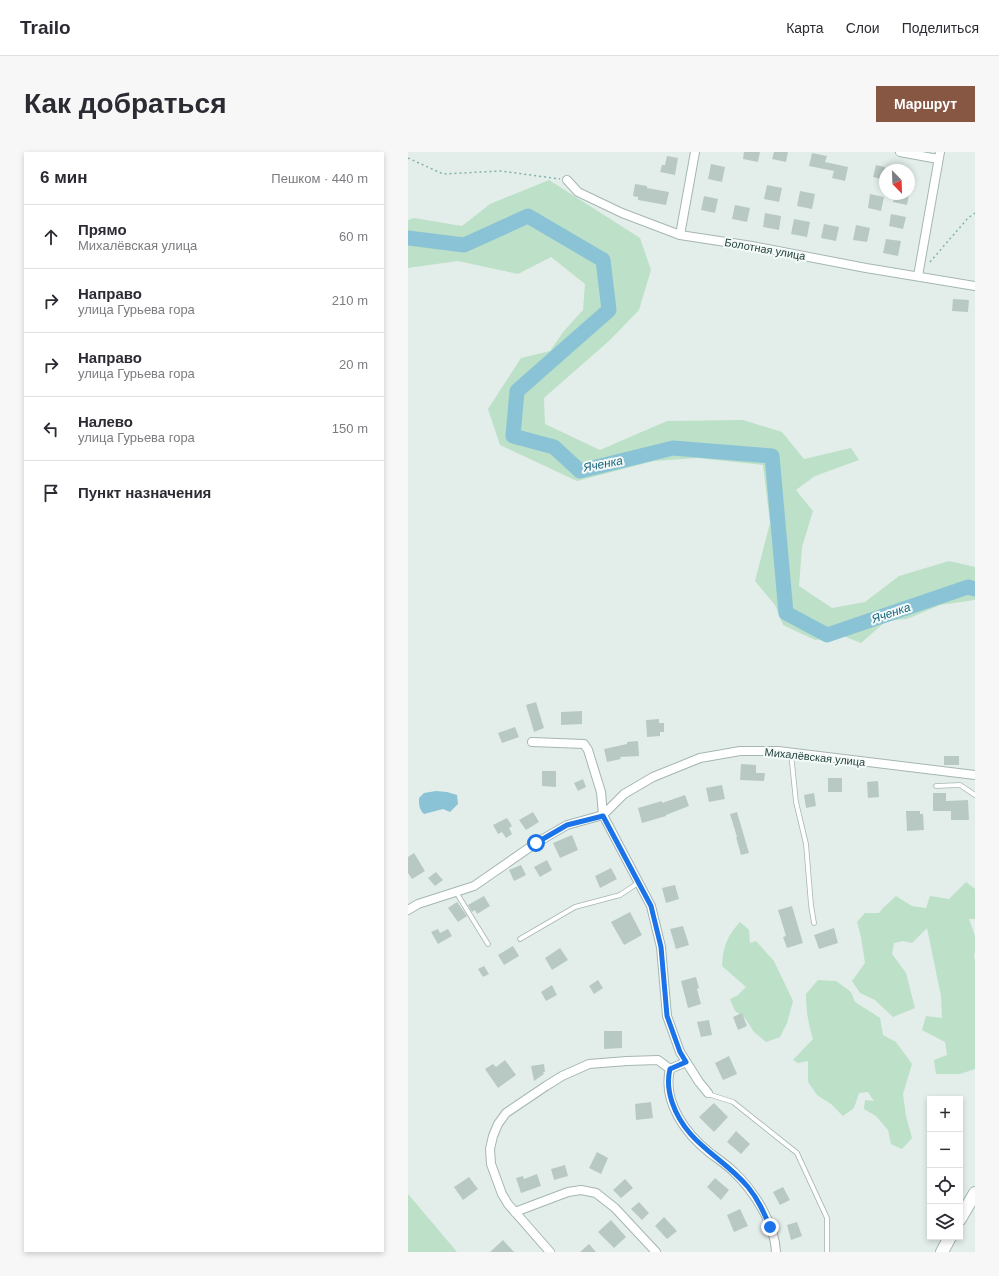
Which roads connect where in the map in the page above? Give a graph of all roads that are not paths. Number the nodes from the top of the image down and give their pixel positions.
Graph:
1 (695, 152) edge
2 (900, 152) edge
3 (939, 156) edge
4 (567, 180) road end
5 (680, 235) junction
6 (918, 276) junction
7 (975, 286) edge
8 (532, 742) dead end
9 (792, 753) junction
10 (975, 775) edge
11 (936, 786) dead end
12 (975, 795) edge
13 (603, 816) junction
14 (638, 883) junction
15 (456, 892) junction
16 (408, 910) edge
17 (814, 923) dead end
18 (520, 939) dead end
19 (488, 944) dead end
20 (686, 1062) junction
21 (670, 1069) junction
22 (708, 1093) joint
23 (975, 1193) edge
24 (515, 1212) junction
25 (963, 1214) edge
26 (948, 1240) edge
27 (550, 1252) edge
28 (656, 1252) edge
29 (776, 1252) edge
30 (827, 1252) edge
31 (942, 1252) edge

1 - 5 street
2 - 3 street
3 - 6 street
4 - 5 street, Болотная улица
5 - 6 street, Болотная улица
6 - 7 street, Болотная улица
8 - 13 street
9 - 10 street, Михалёвская улица
9 - 13 street, Михалёвская улица
9 - 17 lane
11 - 12 lane
13 - 14 street
13 - 15 street
14 - 18 lane
14 - 20 street
15 - 16 street
15 - 19 lane
20 - 21 street
20 - 22 street
21 - 24 street
21 - 29 street
22 - 30 lane
23 - 25 main road
24 - 27 street
24 - 28 street
26 - 31 main road

